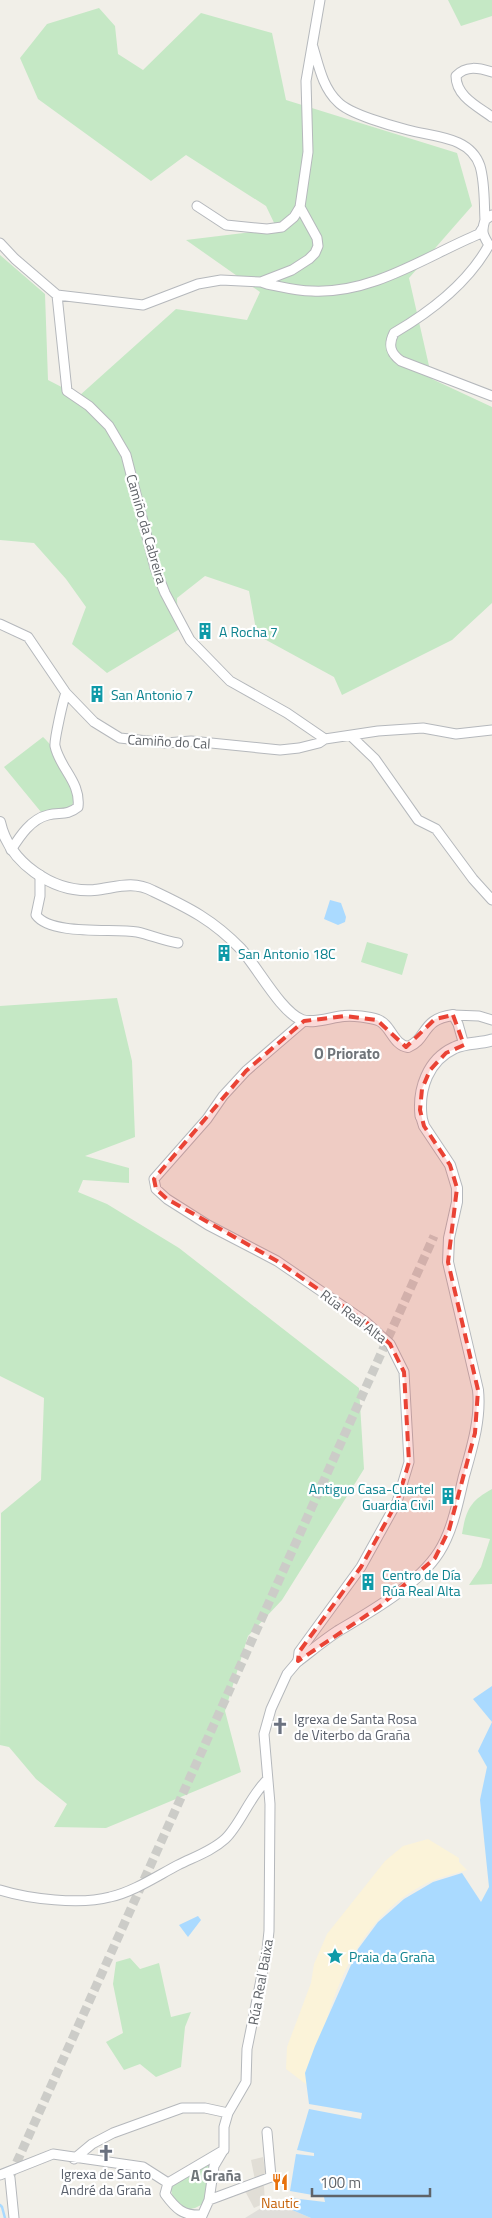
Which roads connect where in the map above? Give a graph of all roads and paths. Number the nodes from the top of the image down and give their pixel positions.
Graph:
1 (320, 0) edge
2 (313, 47) junction
3 (492, 72) edge
4 (492, 117) edge
5 (197, 206) dead end
6 (300, 207) junction
7 (486, 221) edge
8 (0, 243) edge
9 (490, 245) edge
10 (261, 282) junction
11 (58, 295) junction
12 (492, 396) edge
13 (0, 624) edge
14 (66, 693) junction
15 (492, 730) edge
16 (351, 736) junction
17 (325, 739) junction
18 (0, 822) edge
19 (11, 850) junction
20 (40, 875) junction
21 (492, 900) edge
22 (178, 943) dead end
23 (453, 1015) junction
24 (492, 1020) edge
25 (304, 1021) junction
26 (492, 1040) edge
27 (464, 1045) junction
28 (421, 1116) joint
29 (298, 1661) junction
30 (267, 1780) junction
31 (0, 1890) edge
32 (228, 2113) junction
33 (267, 2132) dead end
34 (224, 2149) junction
35 (74, 2159) junction
36 (0, 2176) edge
37 (10, 2178) tunnel mouth
38 (168, 2183) junction
39 (209, 2200) junction
40 (202, 2217) edge
41 (14, 2218) edge

1 - 2 street
2 - 6 street
2 - 7 street
3 - 4 street
5 - 6 street
6 - 10 street
7 - 9 street
7 - 10 street
8 - 11 street
9 - 12 street
10 - 11 street
11 - 17 street, Camiño da Cabreira
13 - 14 street, Camiño do Cal
14 - 17 street, Camiño do Cal
14 - 19 street
15 - 16 street
16 - 17 street
16 - 21 street
18 - 19 street
19 - 20 street
20 - 22 street
20 - 25 street
23 - 24 street
23 - 25 street
23 - 27 street
25 - 29 street, Rúa Real Alta
26 - 27 main road
27 - 28 main road
28 - 29 street
29 - 30 street, Rúa Real Alta
30 - 31 street
30 - 32 street, Rúa Real Baixa
32 - 34 street, Rúa Real Baixa
32 - 35 street
33 - 39 street
34 - 38 street
34 - 39 street
35 - 36 street
35 - 38 street
37 - 41 street
38 - 40 street
39 - 40 street

